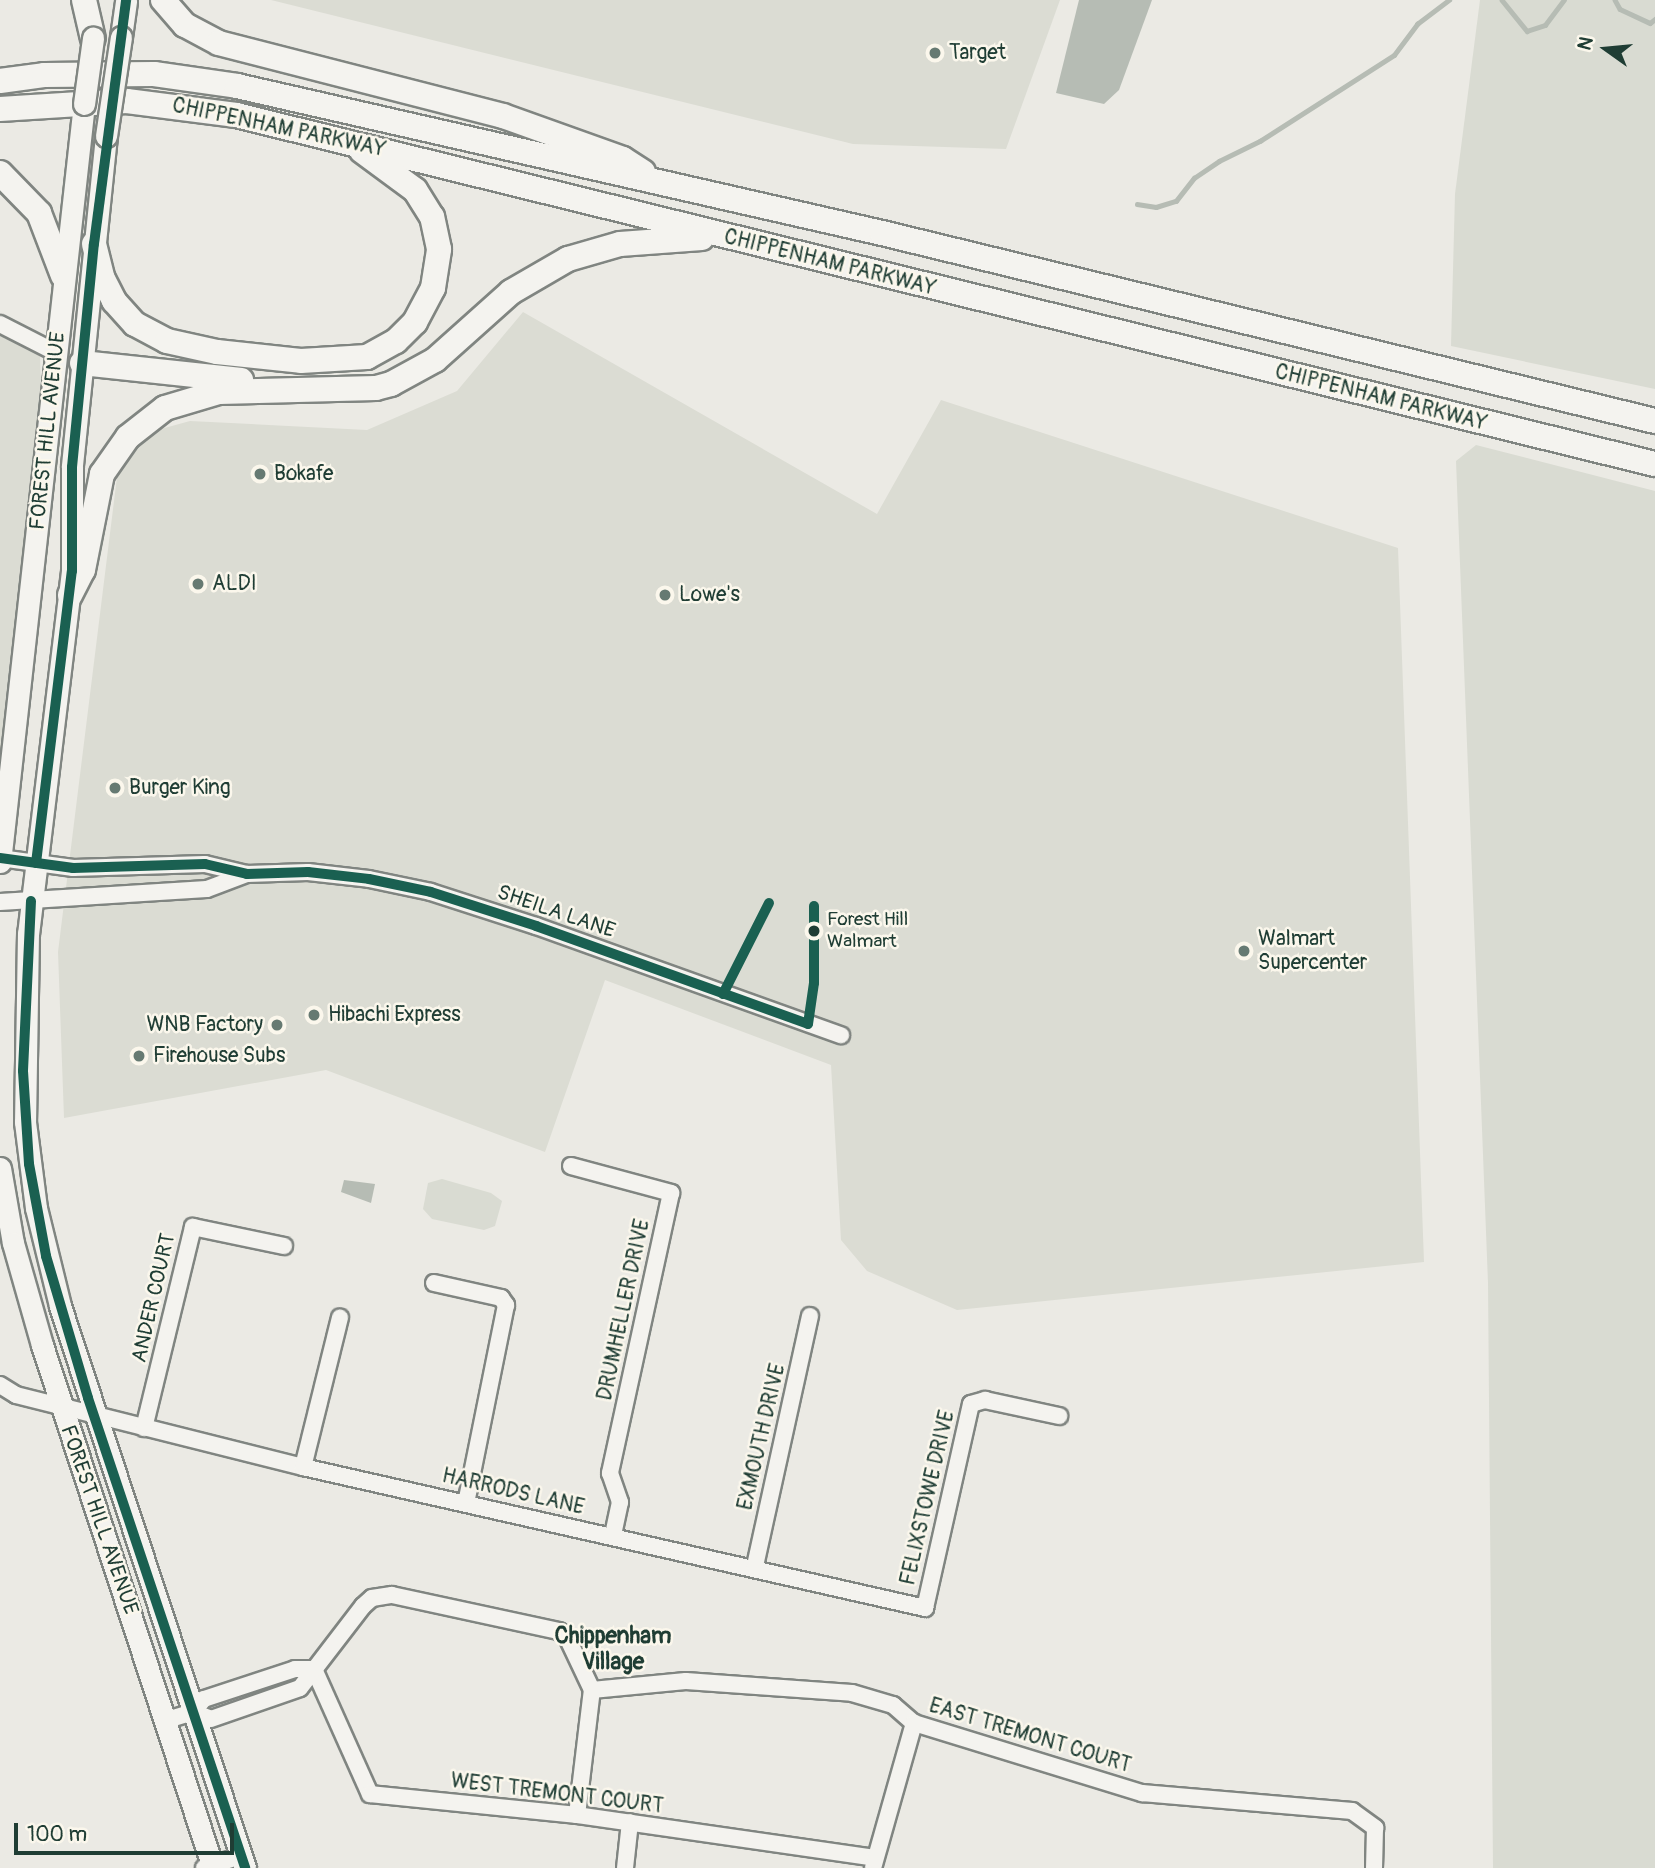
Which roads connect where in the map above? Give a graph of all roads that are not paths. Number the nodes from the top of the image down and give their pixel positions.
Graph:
1 (84, 0) edge
2 (99, 0) edge
3 (126, 0) edge
4 (163, 0) edge
5 (93, 38) junction
6 (0, 80) edge
7 (0, 109) edge
8 (347, 141) junction
9 (0, 173) edge
10 (661, 184) junction
11 (724, 237) junction
12 (94, 244) junction
13 (63, 276) junction
14 (0, 324) edge
15 (55, 352) junction
16 (82, 363) junction
17 (281, 388) junction
18 (1655, 421) edge
19 (1655, 464) edge
20 (70, 595) junction
21 (0, 860) edge
22 (36, 863) junction
23 (247, 874) junction
24 (31, 901) junction
25 (0, 902) edge
26 (841, 1035) dead end
27 (571, 1166) dead end
28 (0, 1168) edge
29 (284, 1246) dead end
30 (434, 1283) dead end
31 (810, 1316) dead end
32 (340, 1317) dead end
33 (0, 1385) edge
34 (60, 1404) junction
35 (93, 1413) junction
36 (1059, 1416) dead end
37 (144, 1428) junction
38 (303, 1467) junction
39 (466, 1503) junction
40 (613, 1536) junction
41 (755, 1566) junction
42 (925, 1608) joint
43 (314, 1669) junction
44 (592, 1690) junction
45 (193, 1712) junction
46 (167, 1720) junction
47 (914, 1723) junction
48 (577, 1815) junction
49 (630, 1822) junction
50 (243, 1862) edge
51 (873, 1863) edge
52 (210, 1867) edge
53 (625, 1868) edge
54 (1374, 1868) edge

1 - 5 highway
2 - 5 main road, FOREST HILL AVENUE
3 - 12 main road, FOREST HILL AVENUE, bridge
4 - 10 highway
5 - 13 main road, FOREST HILL AVENUE, bridge
6 - 10 highway, CHIPPENHAM PARKWAY
7 - 8 highway, CHIPPENHAM PARKWAY
8 - 11 highway, CHIPPENHAM PARKWAY
8 - 12 highway
9 - 13 highway
10 - 18 highway, CHIPPENHAM PARKWAY
11 - 17 highway
11 - 19 highway, CHIPPENHAM PARKWAY
12 - 16 main road, FOREST HILL AVENUE
13 - 15 main road, FOREST HILL AVENUE
14 - 15 street
15 - 16 main road
15 - 21 main road, FOREST HILL AVENUE
16 - 17 highway
16 - 20 main road, FOREST HILL AVENUE
17 - 20 highway
20 - 22 main road, FOREST HILL AVENUE
21 - 22 street, SHEILA LANE
22 - 23 street, SHEILA LANE
22 - 24 main road, FOREST HILL AVENUE
23 - 24 street, SHEILA LANE
23 - 26 street, SHEILA LANE
24 - 25 street, SHEILA LANE
24 - 35 main road, FOREST HILL AVENUE
27 - 40 street, DRUMHELLER DRIVE
28 - 34 main road, FOREST HILL AVENUE
29 - 37 street, ANDER COURT
30 - 39 street
31 - 41 street, EXMOUTH DRIVE
32 - 38 street
33 - 34 street, HARRODS LANE
34 - 35 street, HARRODS LANE
34 - 46 main road, FOREST HILL AVENUE
35 - 37 street, HARRODS LANE
35 - 45 main road, FOREST HILL AVENUE
36 - 42 street, FELIXSTOWE DRIVE
37 - 38 street, HARRODS LANE
38 - 39 street, HARRODS LANE
39 - 40 street, HARRODS LANE
40 - 41 street, HARRODS LANE
41 - 42 street, HARRODS LANE
43 - 44 street
43 - 45 street
43 - 48 street, WEST TREMONT COURT
44 - 47 street, EAST TREMONT COURT
44 - 48 street
45 - 46 street
45 - 50 main road, FOREST HILL AVENUE
46 - 52 main road, FOREST HILL AVENUE
47 - 51 street
47 - 54 street, EAST TREMONT COURT
48 - 49 street, WEST TREMONT COURT
49 - 51 street, WEST TREMONT COURT
49 - 53 street
50 - 52 street

